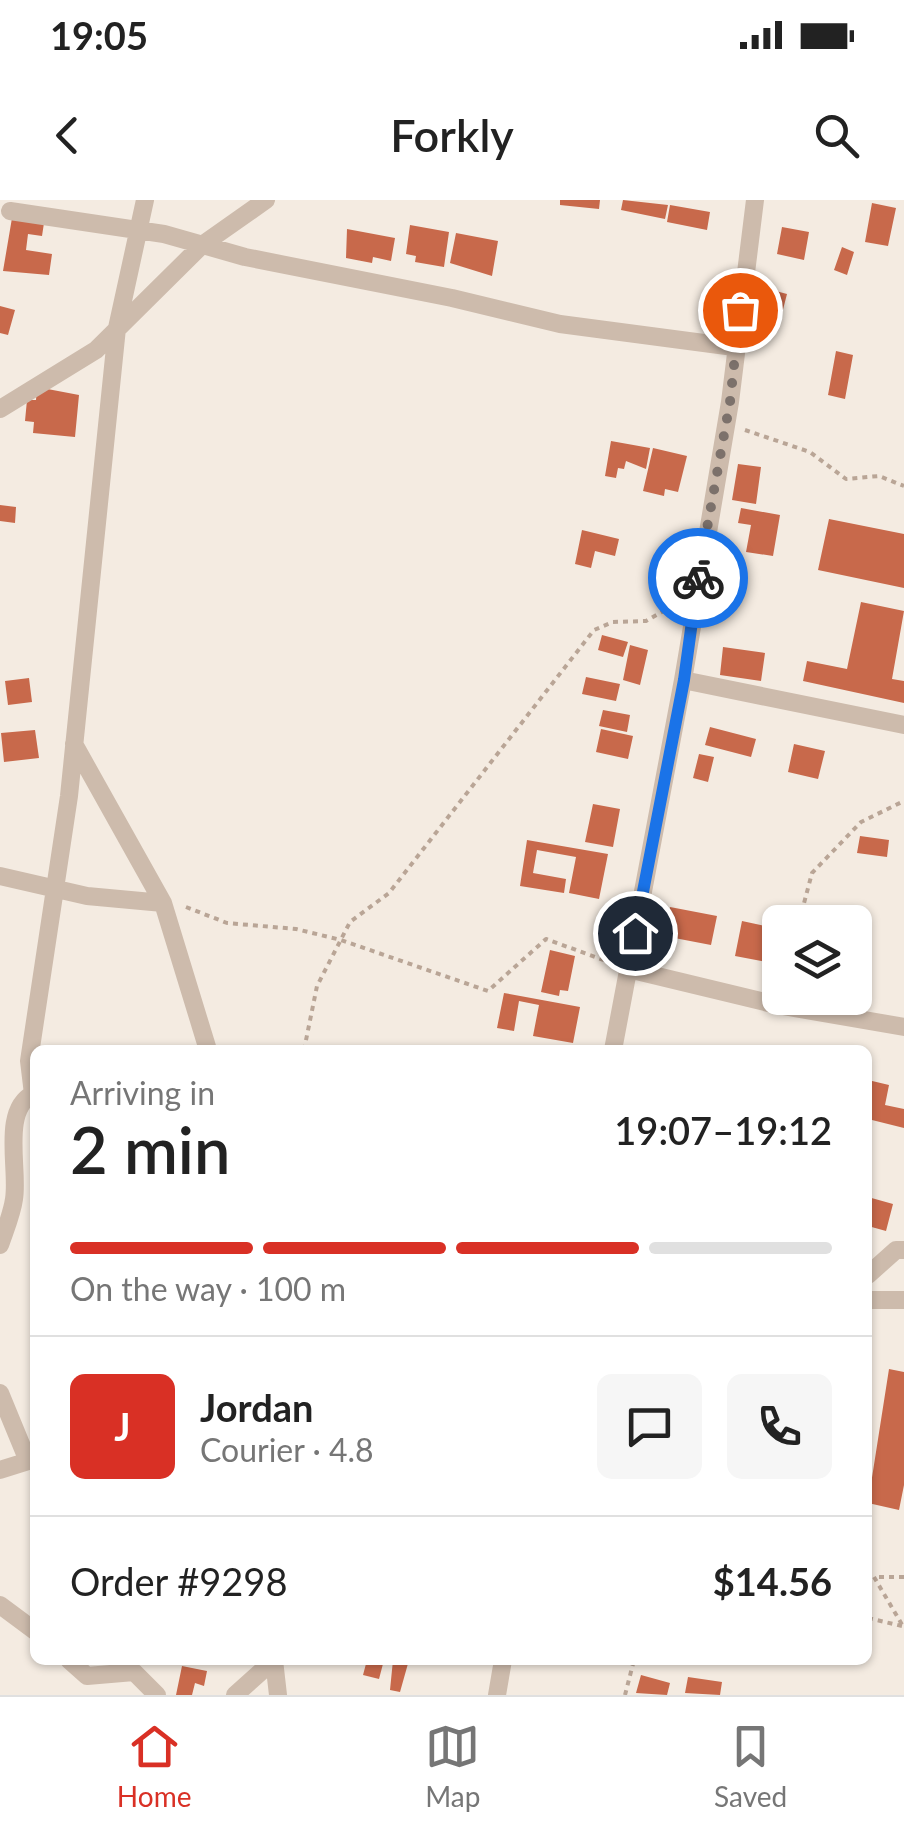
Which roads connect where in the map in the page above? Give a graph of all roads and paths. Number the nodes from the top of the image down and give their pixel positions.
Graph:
1 (144, 200) edge
2 (266, 200) edge
3 (755, 200) edge
4 (10, 211) dead end
5 (138, 230) junction
6 (202, 245) junction
7 (117, 328) junction
8 (734, 347) junction
9 (0, 409) edge
10 (726, 424) junction
11 (904, 486) edge
12 (694, 599) junction
13 (684, 680) junction
14 (904, 725) edge
15 (74, 744) junction
16 (904, 800) edge
17 (0, 876) edge
18 (54, 886) junction
19 (163, 903) junction
20 (804, 905) edge
21 (341, 940) junction
22 (628, 970) junction
23 (904, 1027) edge
24 (31, 1045) edge
25 (206, 1045) edge
26 (305, 1045) edge
27 (614, 1045) edge
28 (30, 1096) edge
29 (0, 1243) edge
30 (904, 1250) edge
31 (872, 1271) edge
32 (872, 1300) edge
33 (904, 1300) edge
34 (0, 1394) edge
35 (30, 1457) edge
36 (30, 1461) edge
37 (0, 1470) edge
38 (904, 1577) edge
39 (0, 1605) edge
40 (872, 1619) edge
41 (30, 1627) edge
42 (904, 1628) edge
43 (75, 1665) edge
44 (268, 1665) edge
45 (275, 1665) edge
46 (503, 1665) edge
47 (633, 1665) edge
48 (156, 1695) edge
49 (235, 1695) edge
50 (278, 1695) edge
51 (497, 1695) edge
52 (625, 1695) edge

1 - 5 street
2 - 6 street
3 - 8 street
4 - 5 street
5 - 6 street
5 - 7 street
6 - 7 street
6 - 8 street
7 - 9 street
7 - 15 street
8 - 10 street
10 - 11 path
10 - 12 street
12 - 13 street
12 - 21 path
13 - 14 street
13 - 22 street
15 - 18 street
15 - 19 street
16 - 20 path
17 - 18 street
18 - 19 street
18 - 24 street
19 - 21 path
19 - 25 street
21 - 22 path
21 - 26 path
22 - 23 street
22 - 27 street
28 - 29 street
30 - 31 street
32 - 33 street
34 - 35 street
36 - 37 street
38 - 42 path
39 - 41 street
40 - 42 path
43 - 48 street
44 - 49 street
45 - 50 street
46 - 51 street
47 - 52 path

